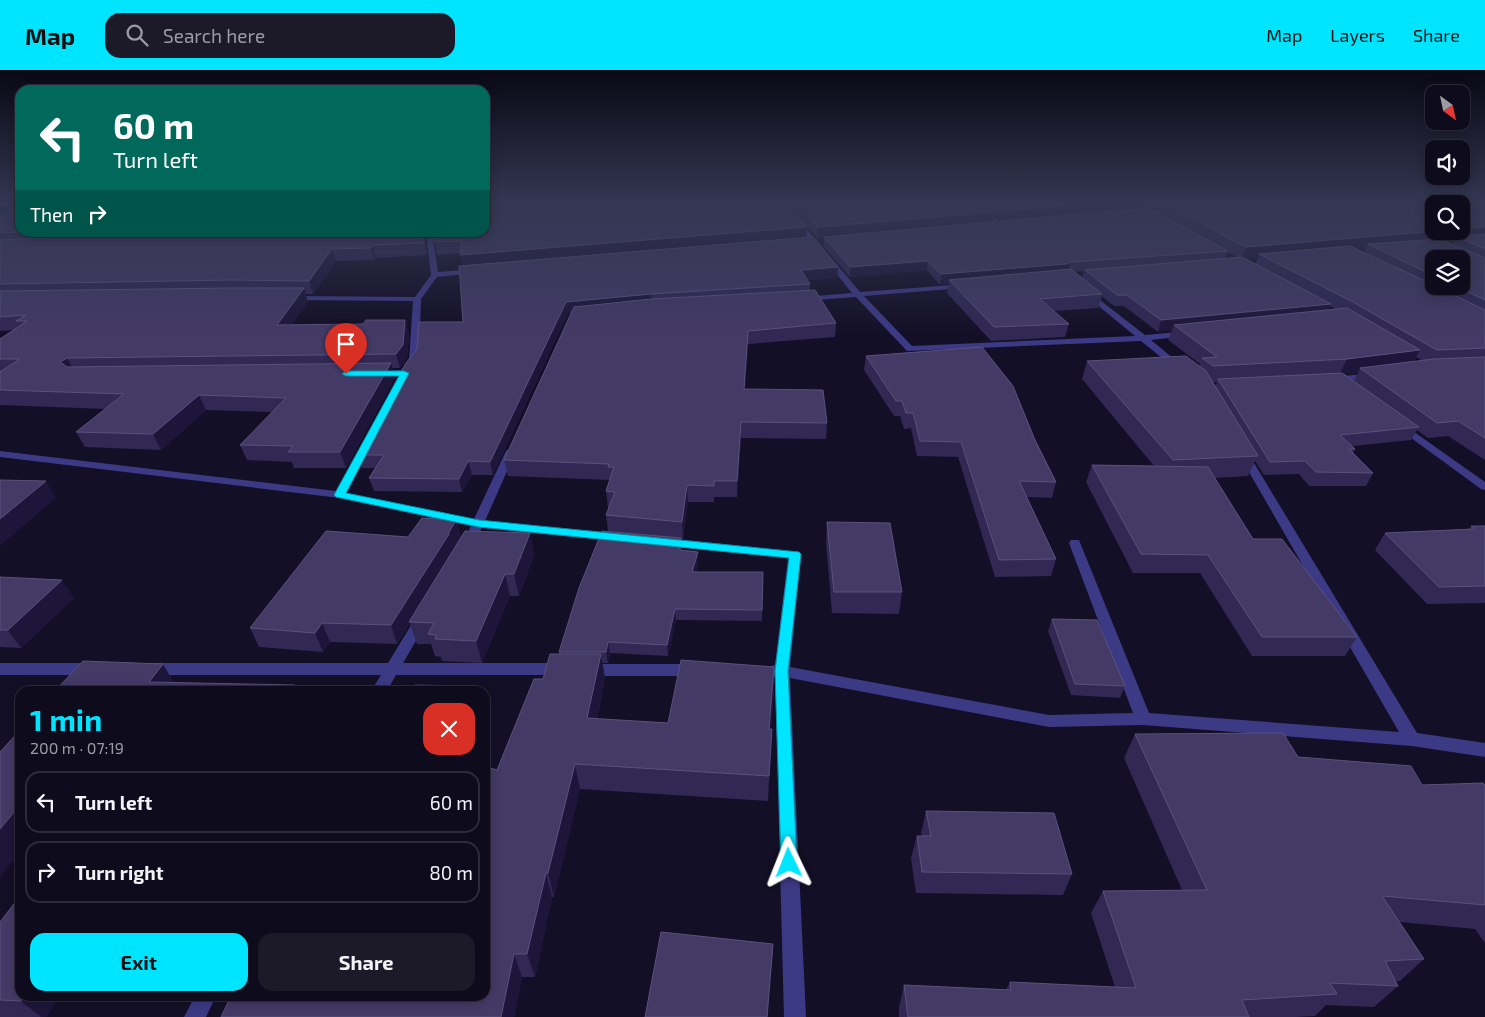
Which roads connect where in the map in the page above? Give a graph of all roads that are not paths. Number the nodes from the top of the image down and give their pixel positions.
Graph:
1 (431, 246) edge
2 (817, 246) edge
3 (484, 271) edge
4 (435, 275) junction
5 (1075, 282) edge
6 (968, 286) edge
7 (859, 296) junction
8 (283, 298) edge
9 (417, 299) junction
10 (790, 300) edge
11 (1193, 333) edge
12 (1143, 338) junction
13 (365, 374) edge
14 (1388, 374) edge
15 (1189, 375) edge
16 (1339, 380) junction
17 (1320, 381) edge
18 (1355, 391) edge
19 (1394, 420) edge
20 (372, 434) edge
21 (1234, 438) edge
22 (515, 443) edge
23 (0, 454) edge
24 (1484, 485) edge
25 (340, 495) junction
26 (479, 524) junction
27 (627, 538) edge
28 (469, 541) edge
29 (657, 541) edge
30 (1075, 543) dead end
31 (428, 609) edge
32 (392, 668) junction
33 (0, 669) edge
34 (108, 669) edge
35 (137, 669) edge
36 (712, 670) edge
37 (762, 671) edge
38 (782, 671) junction
39 (382, 686) edge
40 (1143, 720) junction
41 (1412, 739) junction
42 (1485, 750) edge
43 (203, 1001) edge
44 (195, 1017) edge
45 (794, 1017) edge

1 - 4 street
2 - 7 street
3 - 4 street
4 - 9 street
5 - 12 street
6 - 7 street
7 - 10 street
7 - 12 street
8 - 9 street
9 - 13 street
11 - 12 street
12 - 15 street
14 - 16 street
16 - 17 street
16 - 18 street
19 - 24 street
20 - 25 street
21 - 41 street
22 - 26 street
23 - 25 street
25 - 26 street
26 - 27 street
26 - 28 street
29 - 38 street
30 - 40 street
31 - 32 street
32 - 35 street
32 - 36 street
32 - 39 street
33 - 34 street
37 - 38 street
38 - 40 street
38 - 45 street
40 - 41 street
41 - 42 street
43 - 44 street

